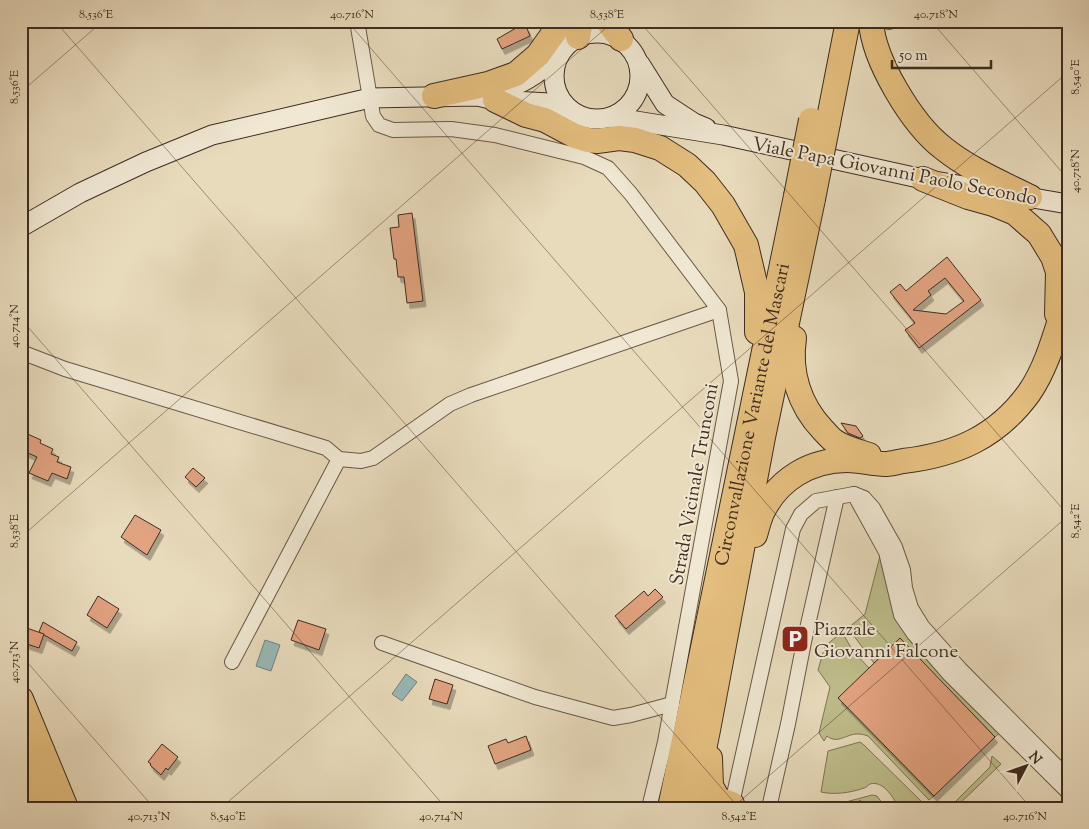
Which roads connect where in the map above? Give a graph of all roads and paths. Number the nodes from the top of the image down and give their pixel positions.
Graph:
1 (357, 21) edge
2 (560, 21) edge
3 (883, 22) edge
4 (837, 23) edge
5 (580, 29) edge
6 (614, 30) edge
7 (559, 55) junction
8 (638, 61) junction
9 (434, 96) junction
10 (370, 98) junction
11 (486, 98) junction
12 (569, 109) junction
13 (611, 117) junction
14 (723, 135) junction
15 (923, 179) junction
16 (804, 197) junction
17 (1030, 197) junction
18 (1068, 204) edge
19 (21, 227) edge
20 (1068, 294) edge
21 (1068, 307) edge
22 (719, 310) junction
23 (1056, 331) junction
24 (21, 352) edge
25 (746, 438) junction
26 (339, 459) junction
27 (903, 461) junction
28 (854, 494) junction
29 (838, 497) junction
30 (382, 643) dead end
31 (232, 662) dead end
32 (721, 662) junction
33 (21, 699) edge
34 (672, 704) junction
35 (708, 730) junction
36 (21, 753) edge
37 (1068, 778) edge
38 (1068, 792) edge
39 (732, 806) edge
40 (45, 808) edge
41 (66, 808) edge
42 (649, 808) edge
43 (670, 808) edge
44 (692, 808) edge
45 (769, 808) edge

1 - 10 street
2 - 9 highway
3 - 17 highway
4 - 16 highway, Circonvallazione Variante del Mascari, bridge
5 - 6 main road
5 - 7 main road
6 - 8 main road
7 - 11 main road
7 - 12 main road
8 - 13 main road
8 - 14 main road, Viale Papa Giovanni Paolo Secondo
9 - 10 main road
9 - 11 main road
10 - 19 main road
10 - 22 street, Strada Vicinale Trunconi
11 - 12 main road
11 - 25 highway
12 - 13 main road
13 - 14 main road, Viale Papa Giovanni Paolo Secondo
14 - 15 main road, Viale Papa Giovanni Paolo Secondo
15 - 17 main road, Viale Papa Giovanni Paolo Secondo
15 - 23 highway
16 - 25 highway, Circonvallazione Variante del Mascari
16 - 27 highway
16 - 32 highway, Circonvallazione Variante del Mascari
17 - 18 main road, Viale Papa Giovanni Paolo Secondo
20 - 23 highway
21 - 23 highway
22 - 26 street
22 - 34 street, Strada Vicinale Trunconi
23 - 27 highway
24 - 26 street
25 - 43 highway, Circonvallazione Variante del Mascari
26 - 31 street
27 - 32 highway
28 - 29 street
28 - 37 street
28 - 38 street
29 - 39 street
29 - 45 street
30 - 34 street
32 - 35 highway, Circonvallazione Variante del Mascari
33 - 41 highway
34 - 42 street, Strada Vicinale Trunconi
35 - 39 highway
35 - 44 highway, Circonvallazione Variante del Mascari
36 - 40 highway

